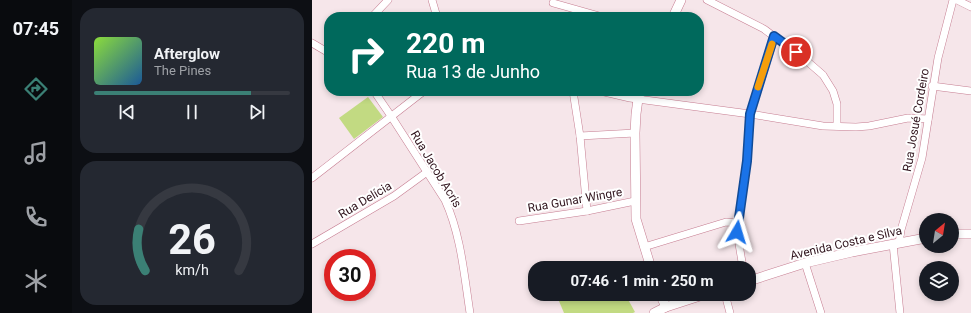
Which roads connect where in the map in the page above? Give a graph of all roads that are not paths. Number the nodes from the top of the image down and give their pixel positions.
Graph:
1 (388, 0) edge
2 (432, 0) edge
3 (681, 0) edge
4 (707, 0) edge
5 (953, 0) edge
6 (957, 0) edge
7 (553, 3) dead end
8 (968, 4) edge
9 (377, 12) edge
10 (436, 12) edge
11 (580, 12) edge
12 (675, 12) edge
13 (774, 36) junction
14 (312, 43) edge
15 (324, 50) edge
16 (932, 86) junction
17 (971, 91) edge
18 (377, 96) edge
19 (417, 96) edge
20 (575, 96) edge
21 (640, 96) edge
22 (646, 96) edge
23 (750, 114) junction
24 (391, 116) junction
25 (928, 119) junction
26 (837, 126) junction
27 (635, 133) junction
28 (580, 136) junction
29 (427, 172) junction
30 (312, 178) edge
31 (635, 201) junction
32 (587, 211) junction
33 (519, 221) dead end
34 (737, 223) junction
35 (959, 234) edge
36 (971, 234) edge
37 (919, 239) edge
38 (896, 243) junction
39 (312, 244) edge
40 (644, 247) junction
41 (649, 261) edge
42 (742, 261) edge
43 (805, 263) junction
44 (756, 279) edge
45 (660, 301) edge
46 (688, 301) edge
47 (727, 301) edge
48 (661, 312) edge
49 (470, 313) edge
50 (730, 313) edge
51 (821, 313) edge
52 (900, 313) edge

1 - 9 street
2 - 10 street
3 - 12 street
4 - 13 street
5 - 16 street, Rua Josué Cordeiro
6 - 8 street
7 - 11 street
13 - 23 street
13 - 26 street
14 - 15 street
16 - 17 street
16 - 25 street, Rua Josué Cordeiro
18 - 24 street, Rua Jacob Acris
19 - 24 street
20 - 28 street
21 - 27 street
22 - 23 street
23 - 26 street
23 - 34 street
24 - 29 street, Rua Jacob Acris
24 - 30 street
25 - 26 street
25 - 38 street, Rua Josué Cordeiro
27 - 28 street
27 - 31 street
28 - 32 street
29 - 39 street, Rua Delícia
29 - 49 street, Rua Jacob Acris
31 - 32 street, Rua Gunar Wingre
31 - 40 street
32 - 33 street, Rua Gunar Wingre
34 - 40 street
34 - 42 street
35 - 36 street
37 - 38 street, Avenida Costa e Silva
38 - 43 street, Avenida Costa e Silva
38 - 52 street, Rua Josué Cordeiro
40 - 41 street
43 - 44 street, Avenida Costa e Silva
43 - 51 street
45 - 48 street
46 - 48 street
47 - 50 street

